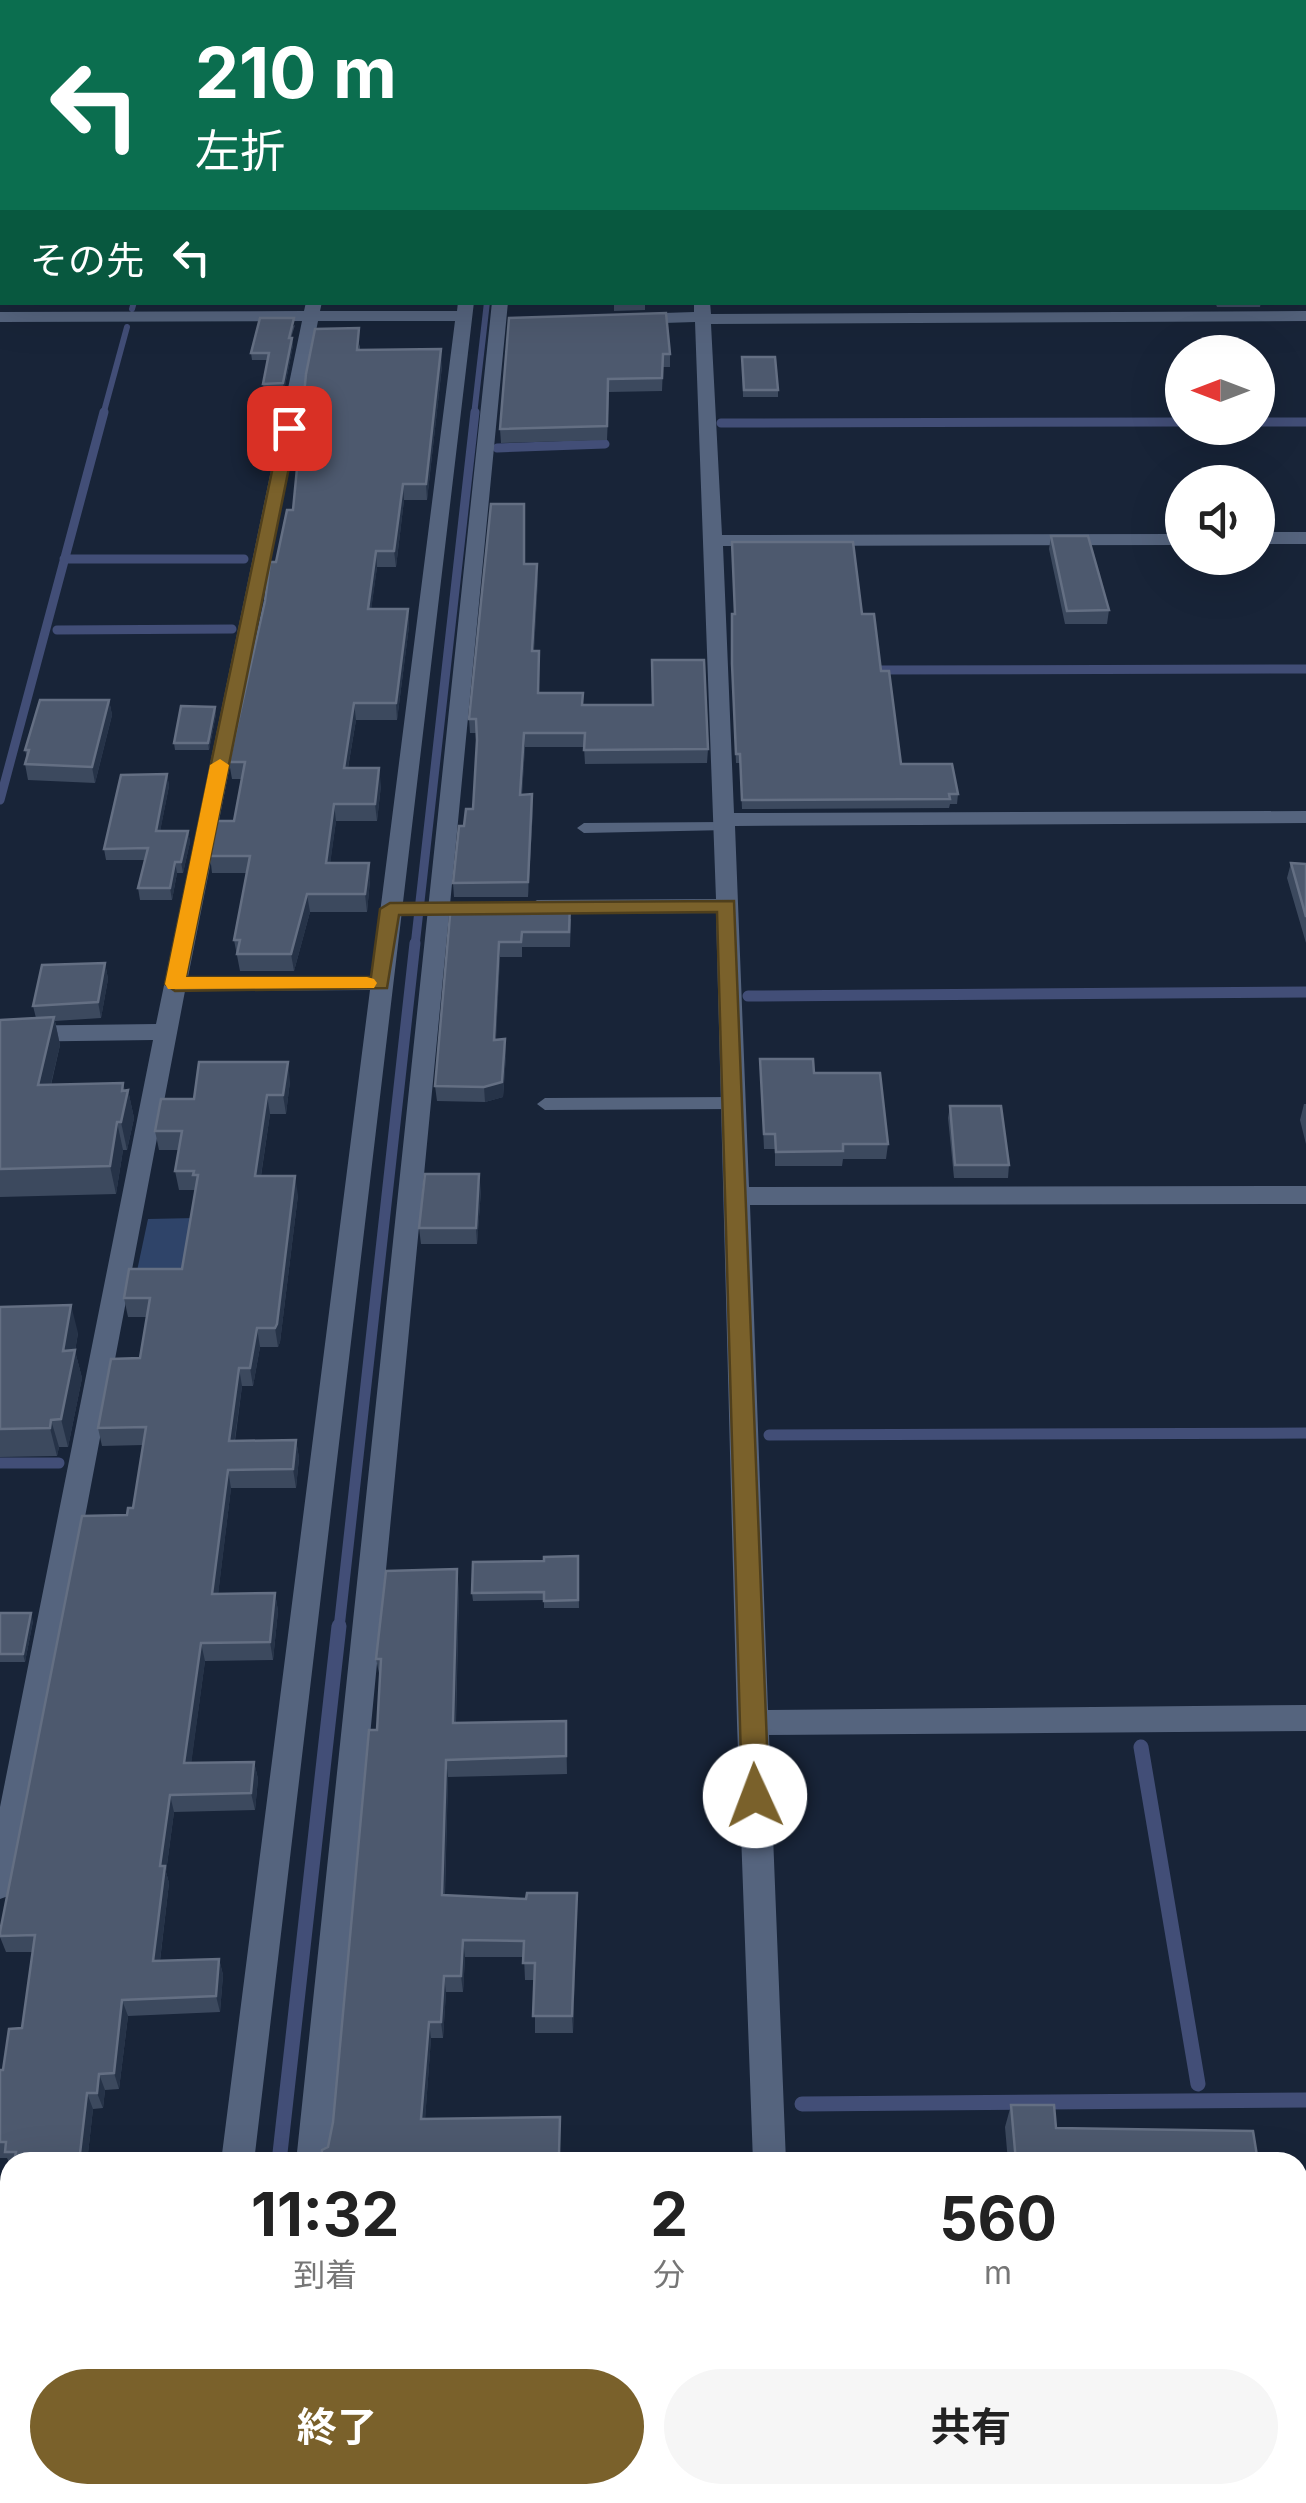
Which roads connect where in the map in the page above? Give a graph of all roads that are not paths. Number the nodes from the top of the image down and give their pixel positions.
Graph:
1 (313, 309) edge
2 (702, 313) edge
3 (1306, 316) edge
4 (0, 317) edge
5 (484, 317) edge
6 (610, 320) edge
7 (1275, 538) edge
8 (1306, 538) edge
9 (1165, 539) edge
10 (714, 542) junction
11 (1306, 817) edge
12 (723, 824) junction
13 (584, 828) dead end
14 (727, 906) junction
15 (516, 908) edge
16 (425, 909) junction
17 (380, 983) junction
18 (175, 984) junction
19 (165, 1032) junction
20 (0, 1034) edge
21 (735, 1103) junction
22 (545, 1104) dead end
23 (1306, 1194) edge
24 (739, 1196) junction
25 (1306, 1718) edge
26 (752, 1723) junction
27 (0, 1885) edge
28 (239, 2152) edge
29 (313, 2152) edge
30 (770, 2152) edge

1 - 4 street
1 - 5 street
1 - 18 street
2 - 3 street
2 - 6 street
2 - 10 street
5 - 16 street
5 - 16 street
7 - 8 street
9 - 10 street
10 - 12 street
11 - 12 street
12 - 13 lane
12 - 14 street
14 - 15 street
14 - 21 street
16 - 17 street
16 - 29 street
17 - 18 street
17 - 28 street
18 - 19 street
19 - 20 street
19 - 27 street
21 - 22 lane
21 - 24 street
23 - 24 street
24 - 26 street
25 - 26 street
26 - 30 street

